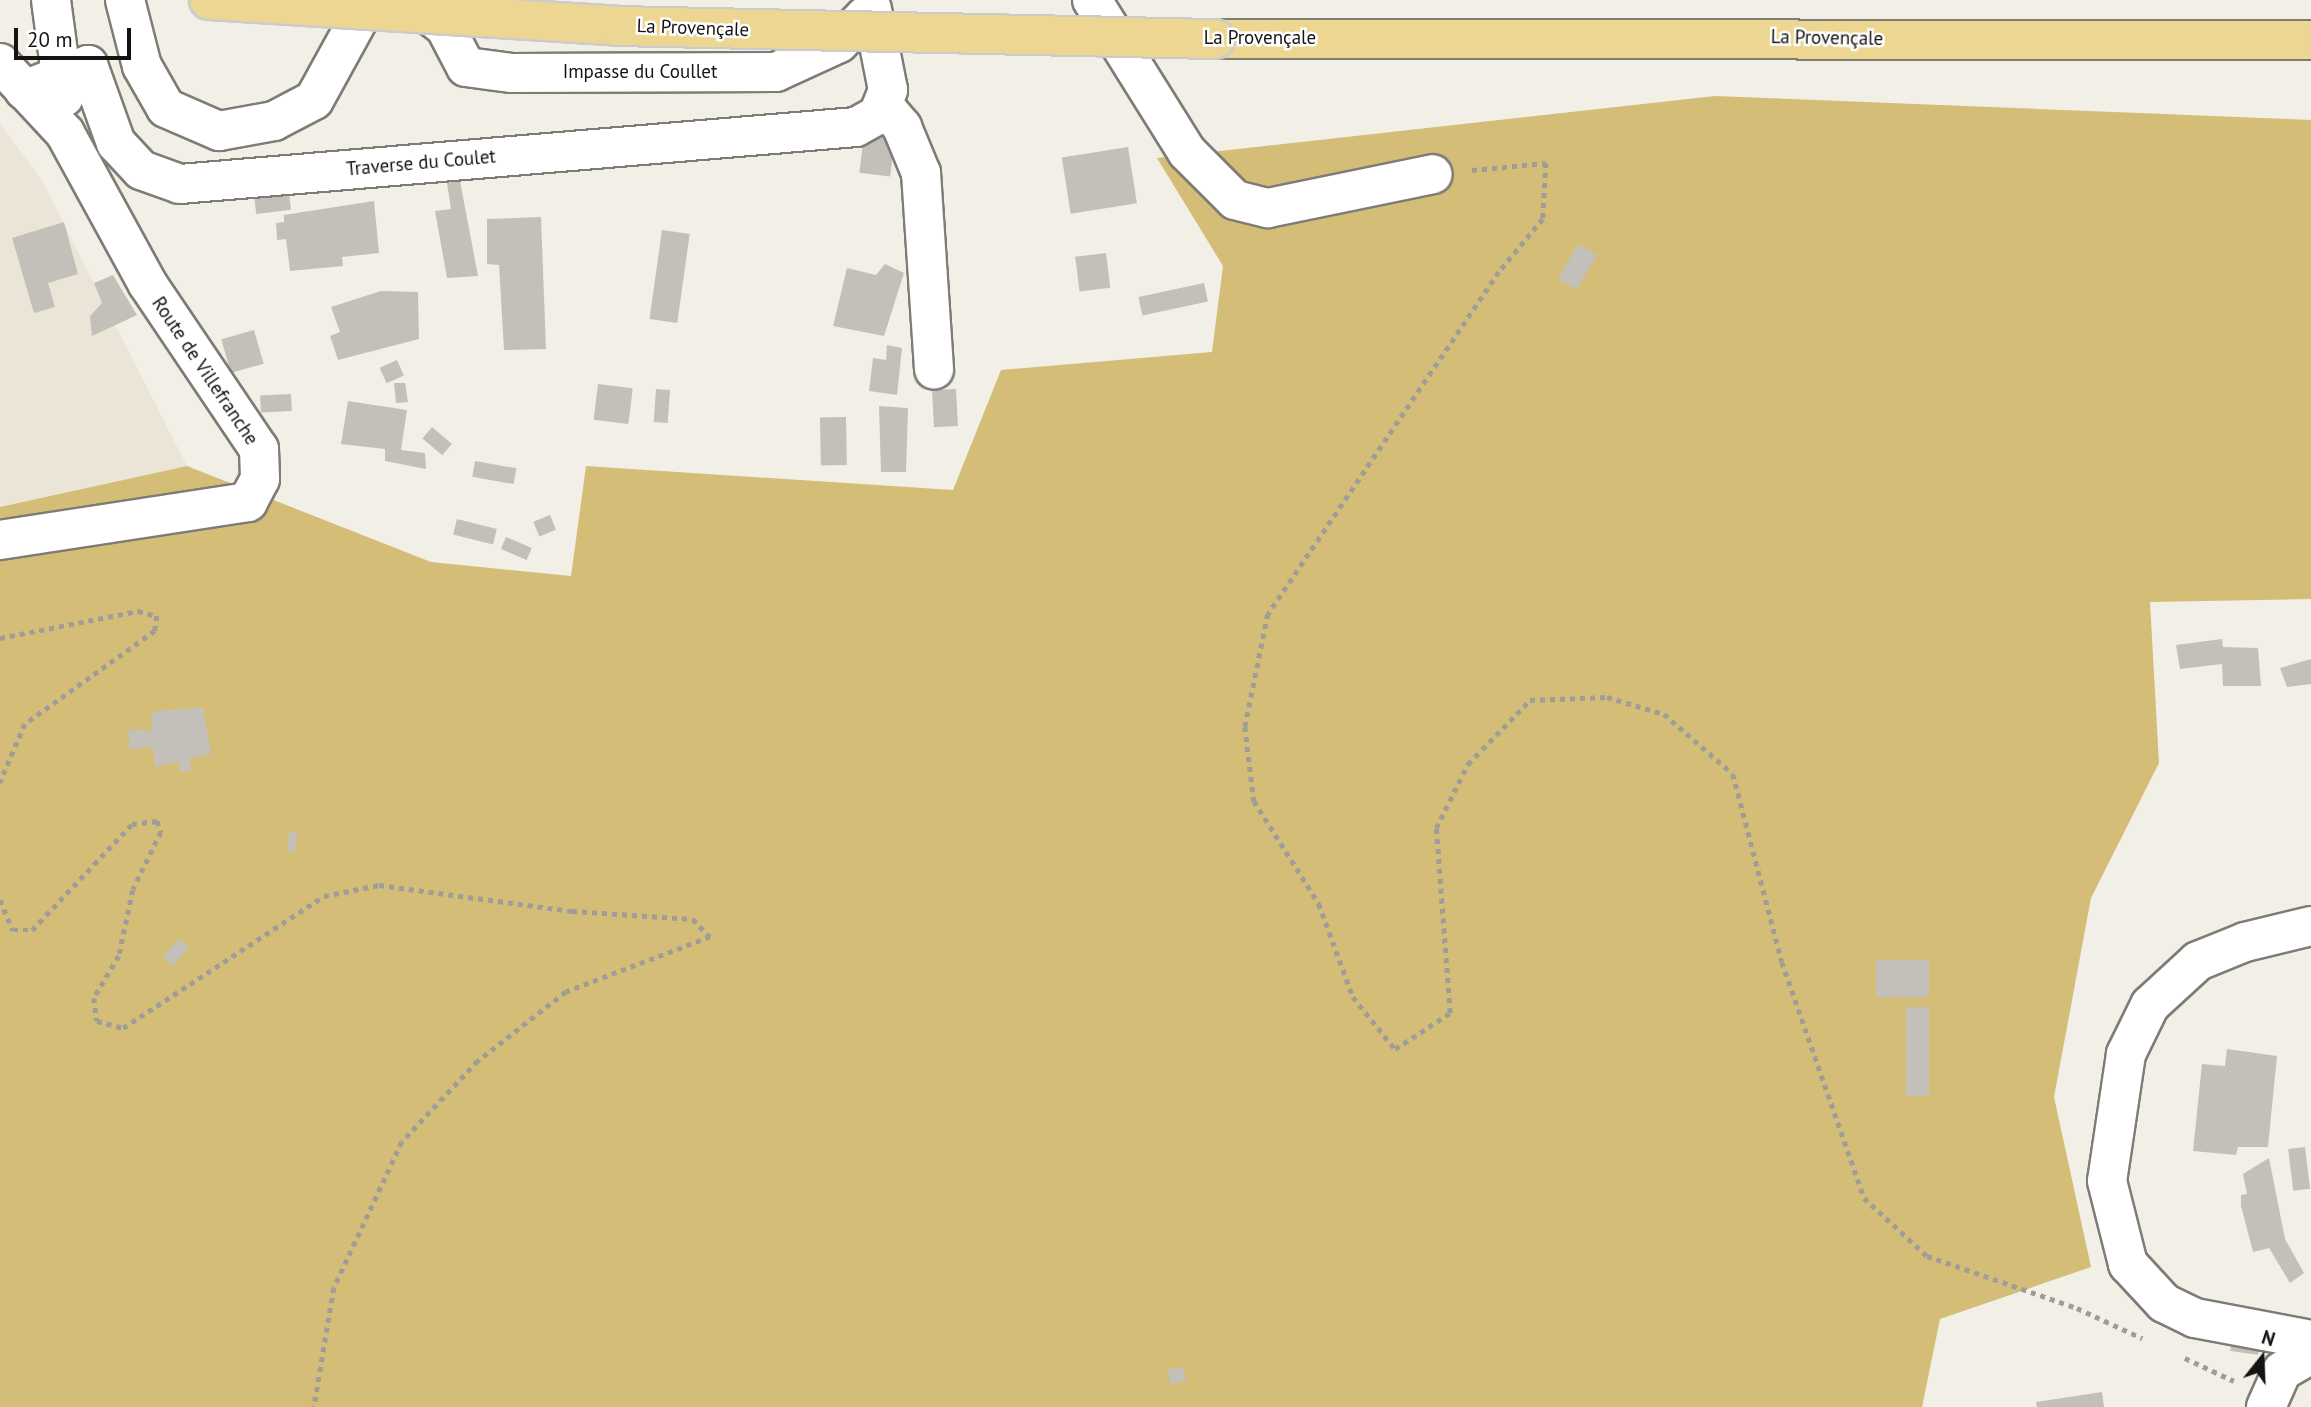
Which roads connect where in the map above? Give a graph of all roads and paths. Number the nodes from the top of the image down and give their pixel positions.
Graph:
1 (51, 0) edge
2 (125, 0) edge
3 (209, 0) edge
4 (369, 0) edge
5 (410, 0) edge
6 (1093, 0) edge
7 (875, 4) edge
8 (2311, 40) edge
9 (60, 73) junction
10 (12, 77) edge
11 (884, 106) junction
12 (65, 134) junction
13 (1433, 174) joint
14 (934, 370) dead end
15 (0, 540) edge
16 (0, 638) edge
17 (0, 783) edge
18 (0, 900) edge
19 (2311, 926) edge
20 (2311, 1340) edge
21 (2153, 1343) dead end
22 (2311, 1354) edge
23 (2178, 1355) dead end
24 (2267, 1402) edge
25 (314, 1407) edge

1 - 9 street, Route de Villefranche
2 - 4 street
3 - 8 highway, La Provençale, bridge
5 - 7 street, Impasse du Coullet
6 - 13 street
7 - 11 street
9 - 10 street, Traverse du Coulet
9 - 11 street, Traverse du Coulet
9 - 12 street, Route de Villefranche
10 - 12 street, Route de Villefranche
11 - 14 street
12 - 15 street, Route de Villefranche
13 - 21 path
16 - 17 path
18 - 25 path
19 - 20 street
22 - 24 street
23 - 24 path

